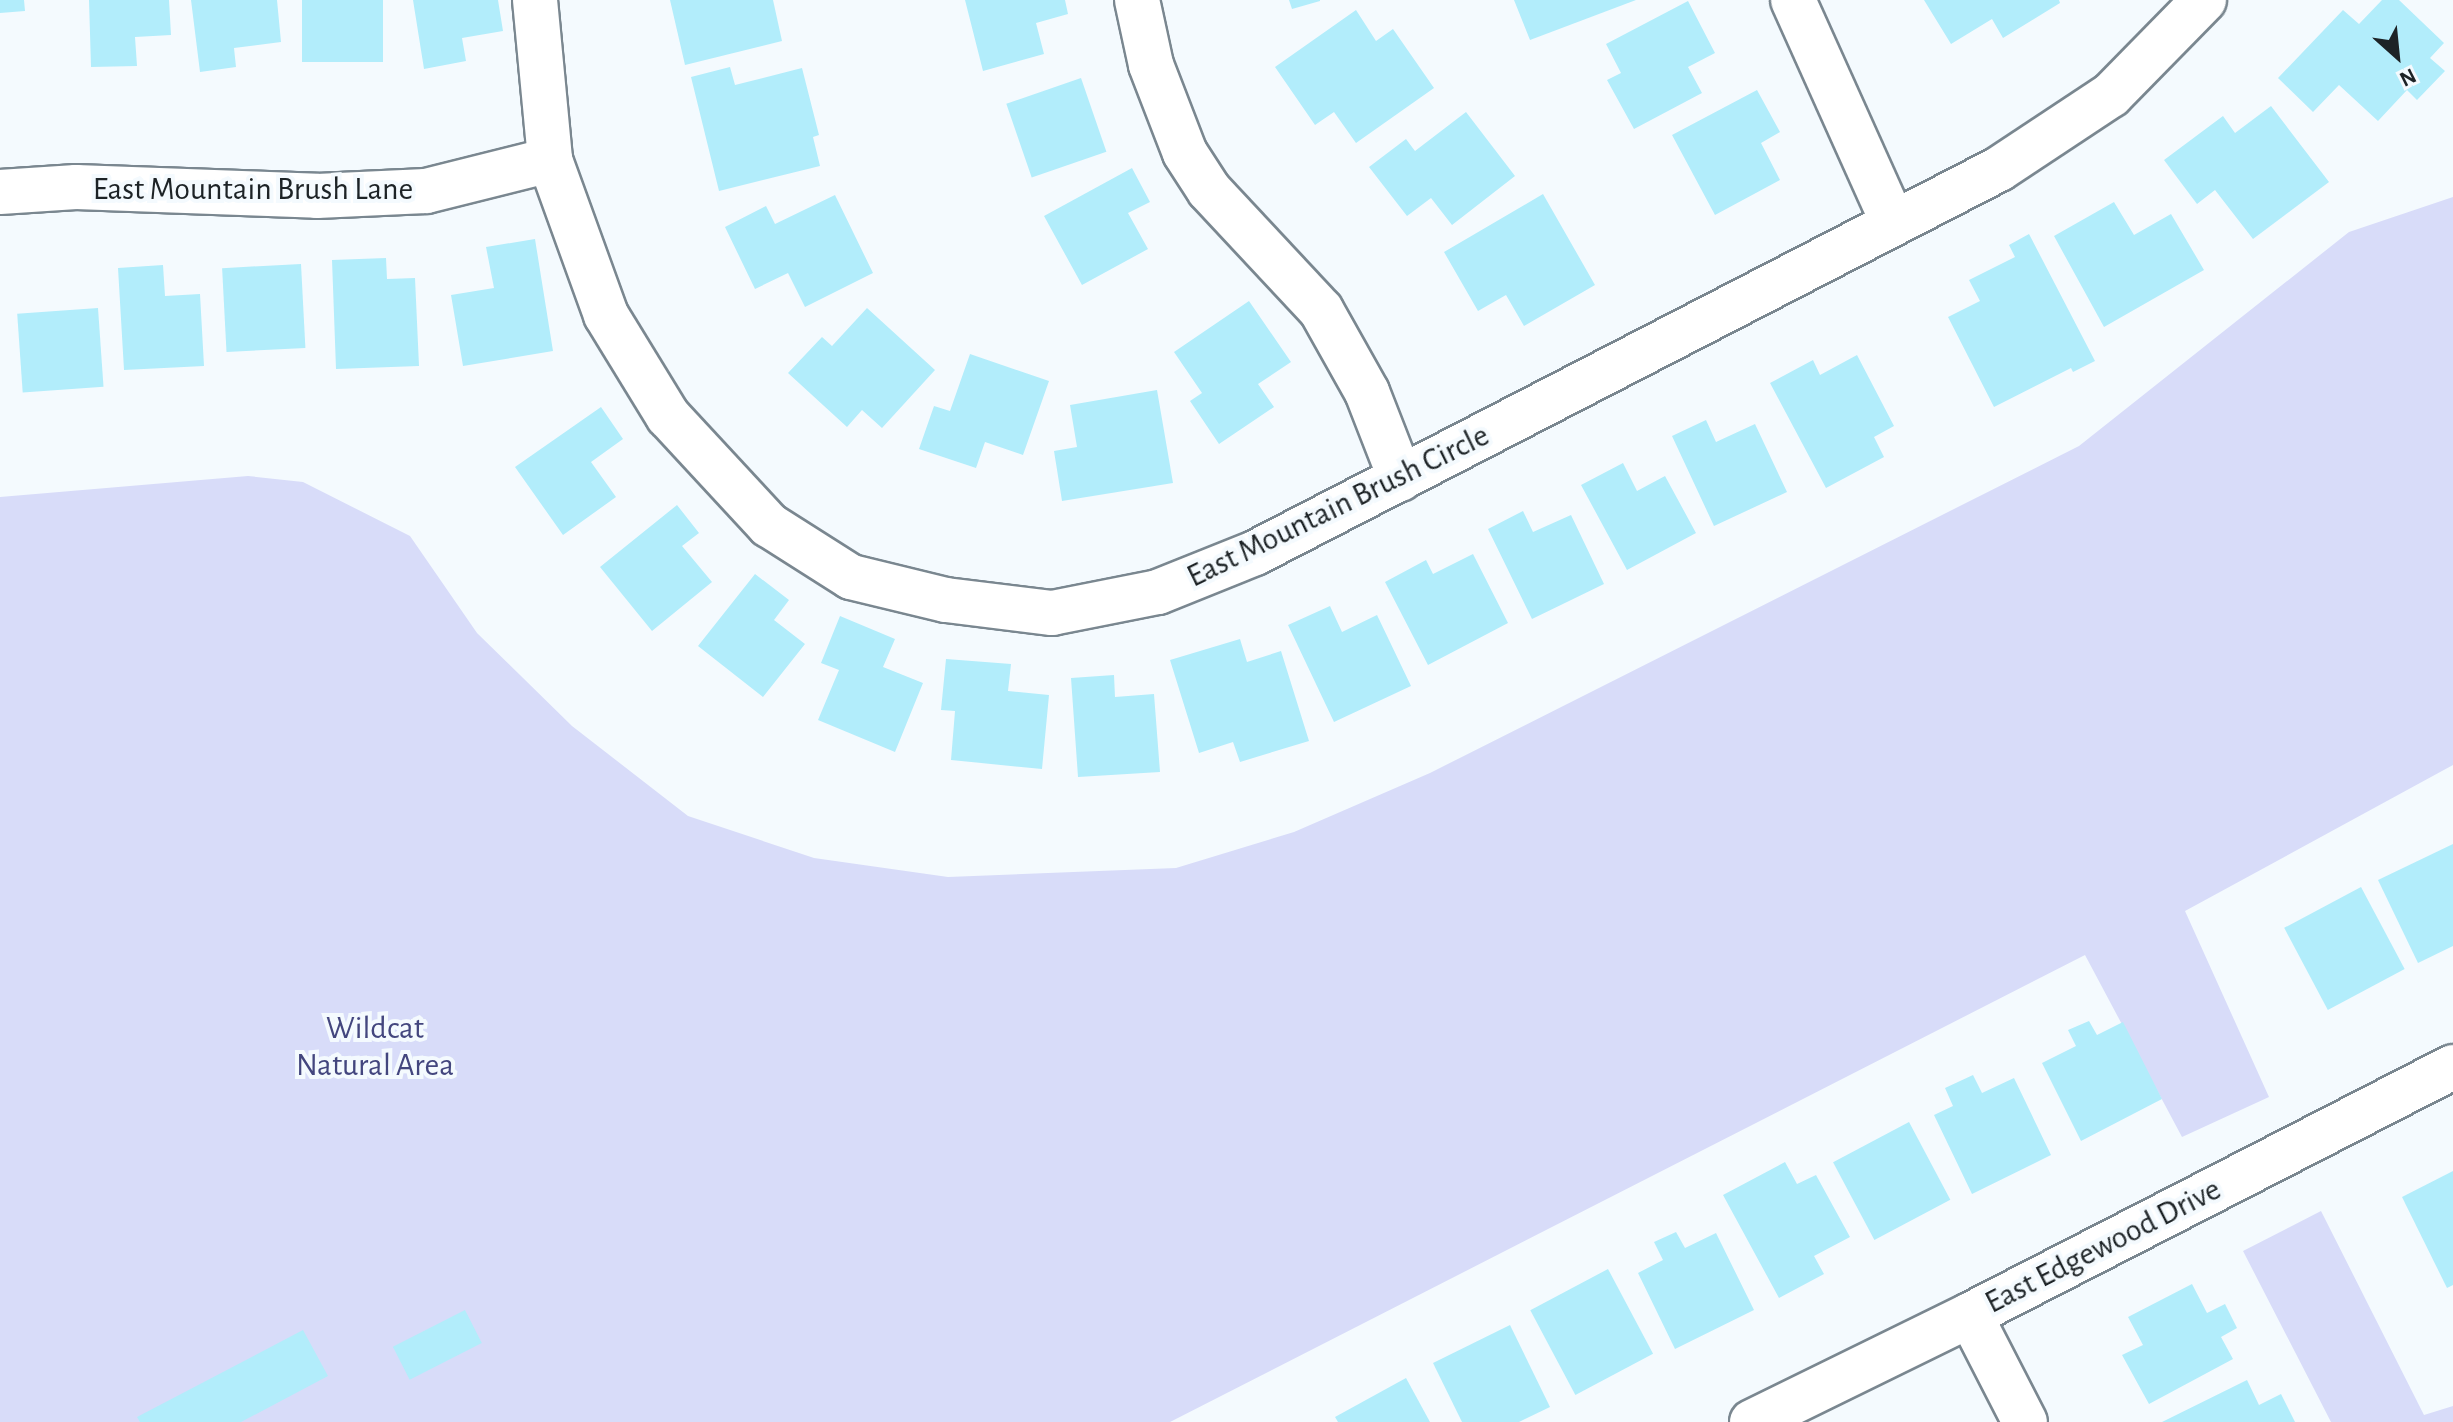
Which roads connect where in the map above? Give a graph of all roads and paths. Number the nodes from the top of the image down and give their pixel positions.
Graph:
1 (535, 0) edge
2 (1137, 0) edge
3 (1793, 0) edge
4 (2204, 0) edge
5 (550, 160) junction
6 (0, 192) edge
7 (1893, 223) junction
8 (1401, 479) junction
9 (2453, 1067) edge
10 (1970, 1315) junction
11 (1752, 1422) edge
12 (2025, 1422) edge

1 - 5 street, East Mountain Brush Circle
2 - 8 street
3 - 7 street
4 - 7 street, East Mountain Brush Circle
5 - 6 street, East Mountain Brush Lane
5 - 8 street, East Mountain Brush Circle
7 - 8 street, East Mountain Brush Circle
9 - 10 street, East Edgewood Drive
10 - 11 street, East Edgewood Drive
10 - 12 street

